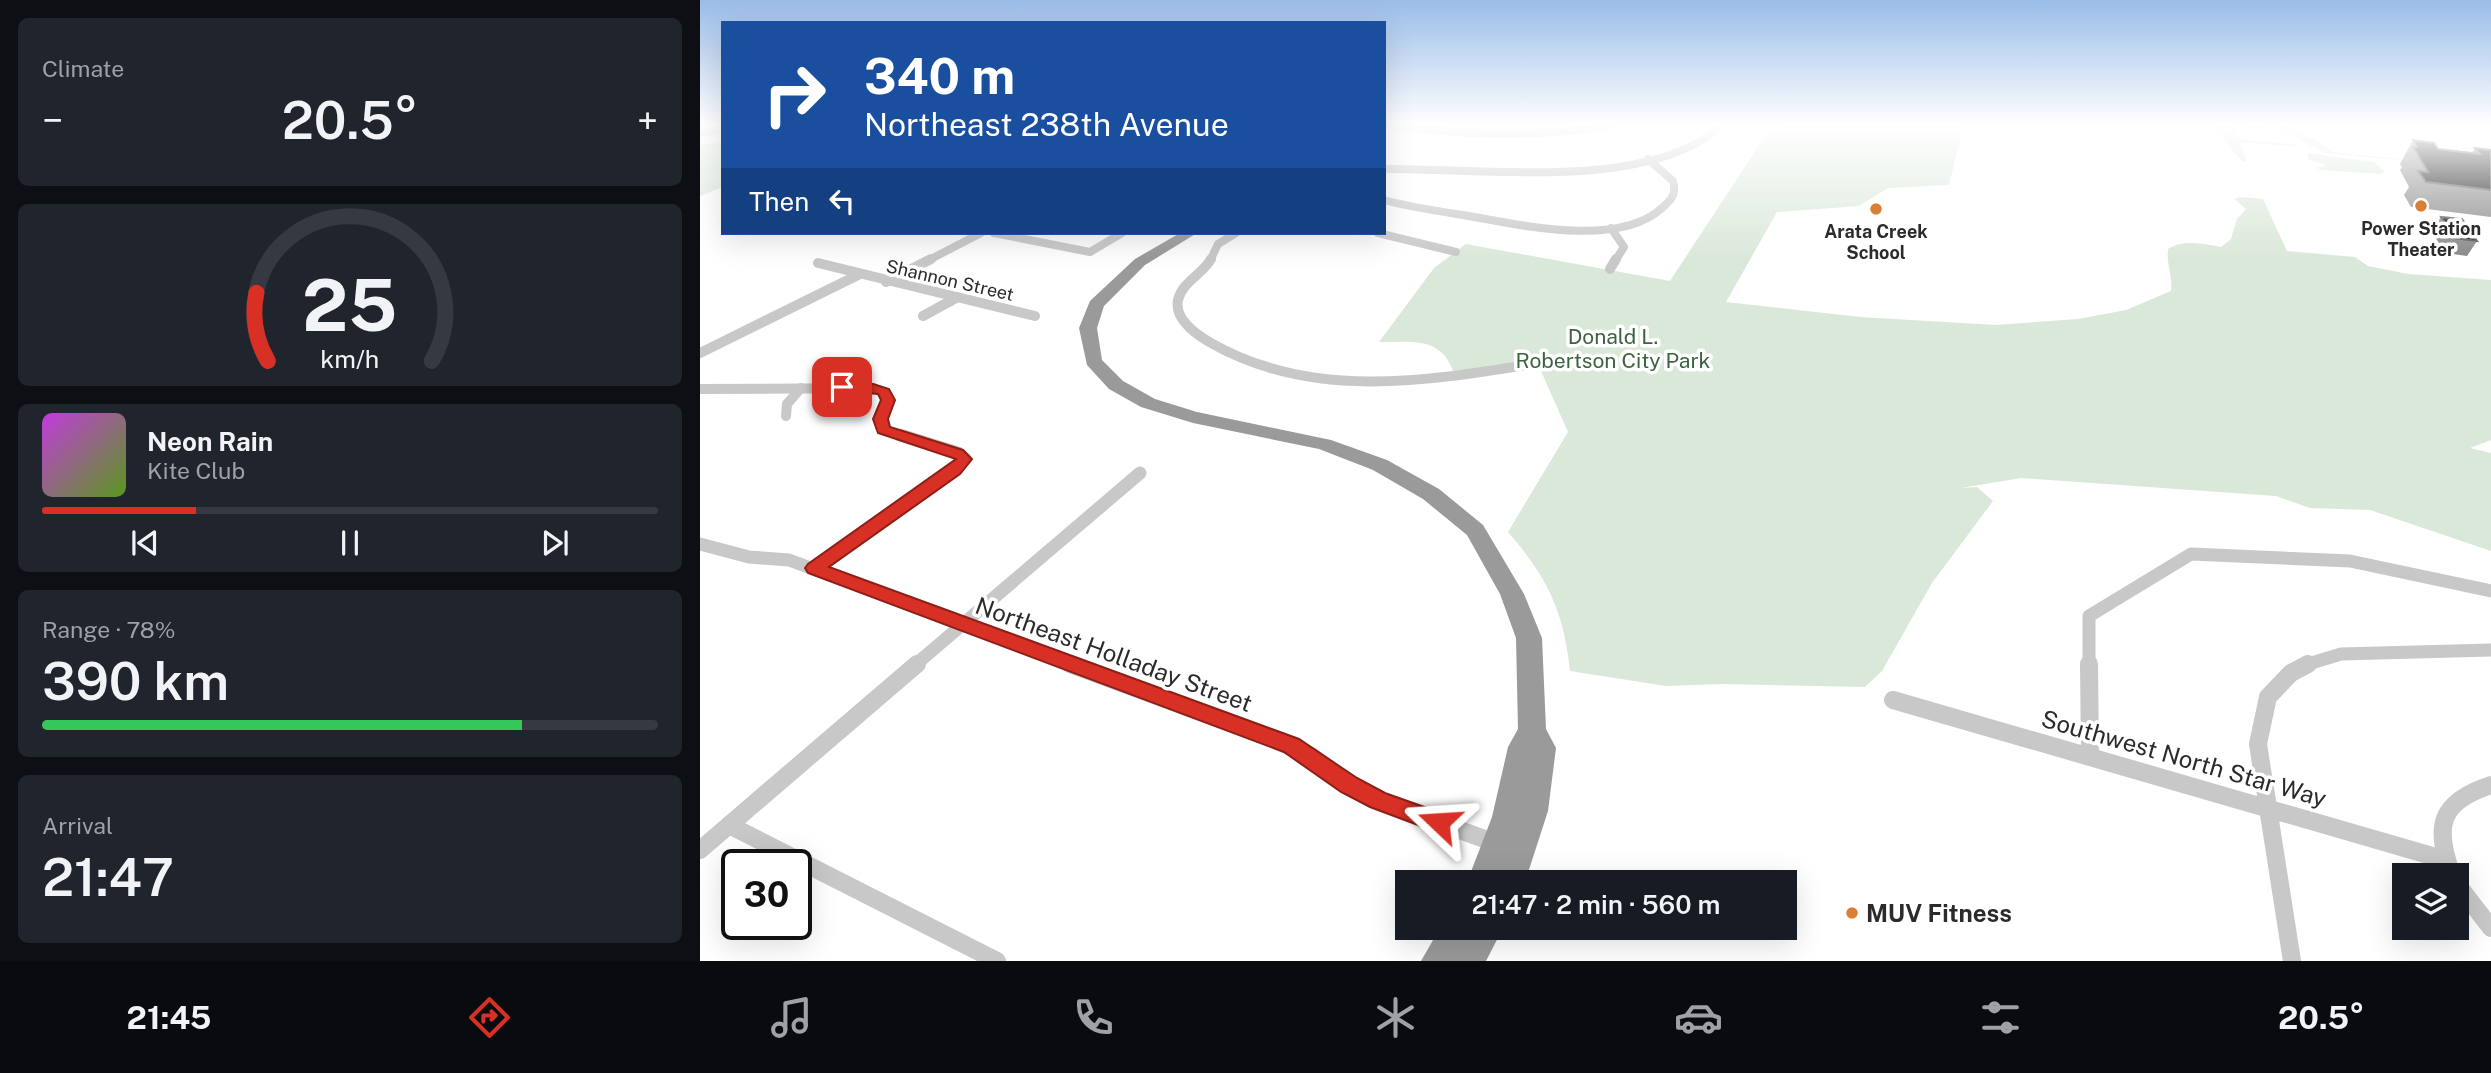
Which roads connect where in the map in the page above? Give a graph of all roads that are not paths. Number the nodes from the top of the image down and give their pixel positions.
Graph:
1 (1386, 169) edge
2 (1566, 169) edge
3 (1659, 169) edge
4 (1386, 200) edge
5 (1611, 228) junction
6 (977, 235) edge
7 (1019, 235) edge
8 (1118, 235) edge
9 (1187, 235) edge
10 (1232, 235) edge
11 (1386, 235) edge
12 (1090, 251) joint
13 (1456, 252) dead end
14 (818, 263) dead end
15 (1610, 269) dead end
16 (858, 275) junction
17 (886, 282) junction
18 (956, 298) junction
19 (923, 316) dead end
20 (1035, 316) dead end
21 (700, 353) edge
22 (1538, 363) dead end
23 (700, 388) edge
24 (801, 388) junction
25 (786, 416) dead end
26 (1140, 473) dead end
27 (700, 544) edge
28 (814, 568) junction
29 (2491, 592) edge
30 (963, 625) junction
31 (2491, 650) edge
32 (1892, 699) dead end
33 (2090, 756) junction
34 (2491, 785) edge
35 (2267, 808) junction
36 (729, 825) junction
37 (700, 850) edge
38 (1509, 861) edge
39 (2434, 863) edge
40 (2448, 863) edge
41 (2469, 900) edge
42 (2491, 929) edge
43 (1451, 940) edge
44 (1479, 940) edge
45 (997, 961) edge
46 (1438, 961) edge
47 (1466, 961) edge
48 (2292, 961) edge

1 - 2 street
3 - 5 street
4 - 5 street
5 - 15 street
6 - 17 street
7 - 12 street
8 - 12 street
9 - 38 highway
10 - 22 street
11 - 13 street
14 - 16 street, Shannon Street
16 - 17 street, Shannon Street
16 - 21 street
17 - 18 street, Shannon Street
18 - 19 street
18 - 20 street, Shannon Street
23 - 24 street
24 - 25 street
24 - 28 street
26 - 30 street
27 - 28 street, Northeast Holladay Street
28 - 30 street, Northeast Holladay Street
29 - 33 street
30 - 36 street
30 - 38 street, Northeast Holladay Street
31 - 35 street
32 - 33 street, Southwest North Star Way
33 - 35 street, Southwest North Star Way
34 - 40 street
35 - 39 street, Southwest North Star Way
35 - 48 street
36 - 37 street
36 - 45 street
41 - 42 street
43 - 46 highway
44 - 47 highway

